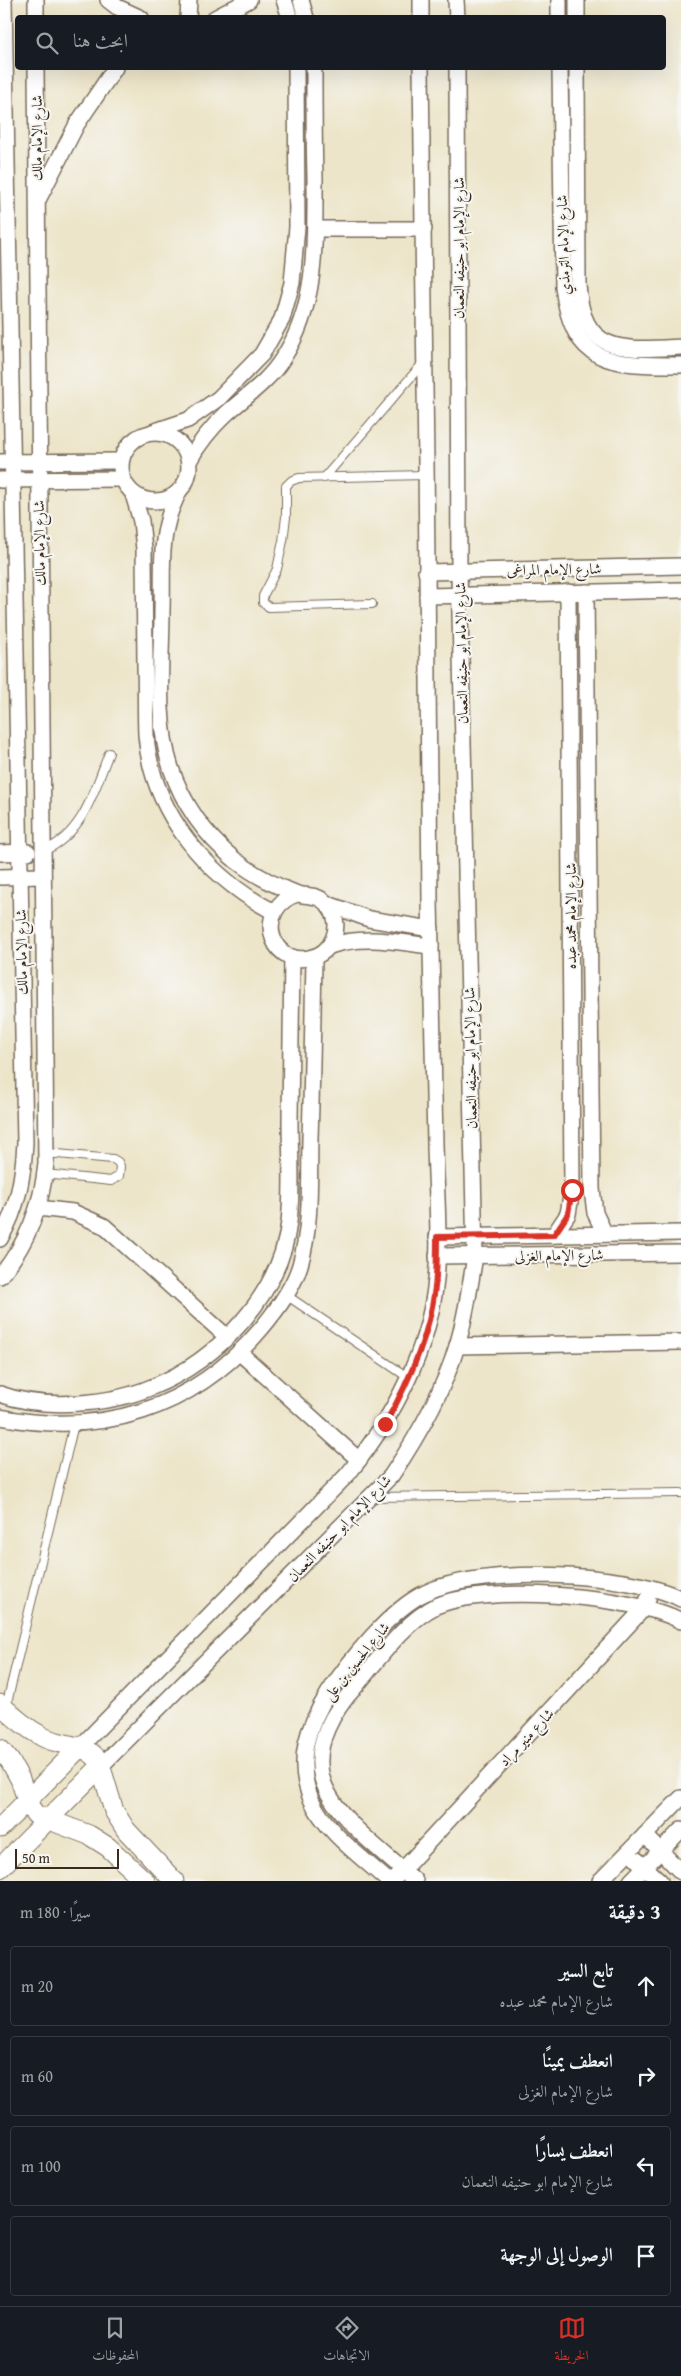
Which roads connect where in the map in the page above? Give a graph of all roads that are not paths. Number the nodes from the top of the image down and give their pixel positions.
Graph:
1 (4, 0) edge
2 (36, 0) edge
3 (108, 0) edge
4 (189, 0) edge
5 (249, 0) edge
6 (284, 0) edge
7 (301, 0) edge
8 (420, 0) edge
9 (456, 0) edge
10 (559, 0) edge
11 (577, 0) edge
12 (36, 15) edge
13 (134, 15) edge
14 (188, 15) edge
15 (221, 15) edge
16 (289, 15) edge
17 (305, 15) edge
18 (421, 15) edge
19 (457, 15) edge
20 (559, 15) edge
21 (577, 15) edge
22 (36, 70) edge
23 (114, 70) edge
24 (296, 70) edge
25 (314, 70) edge
26 (421, 70) edge
27 (457, 70) edge
28 (560, 70) edge
29 (577, 70) edge
30 (36, 204) junction
31 (315, 228) junction
32 (424, 229) junction
33 (681, 347) edge
34 (425, 361) junction
35 (681, 365) edge
36 (152, 432) junction
37 (121, 461) junction
38 (189, 461) junction
39 (6, 462) edge
40 (38, 462) junction
41 (425, 475) junction
42 (324, 478) junction
43 (38, 479) junction
44 (122, 479) junction
45 (6, 480) edge
46 (179, 491) junction
47 (133, 494) junction
48 (681, 566) edge
49 (459, 571) junction
50 (426, 572) junction
51 (681, 590) edge
52 (568, 592) junction
53 (586, 592) junction
54 (460, 595) junction
55 (427, 596) junction
56 (372, 604) dead end
57 (109, 753) dead end
58 (42, 852) junction
59 (0, 853) edge
60 (19, 853) junction
61 (589, 867) junction
62 (570, 868) junction
63 (42, 876) junction
64 (0, 877) edge
65 (19, 877) junction
66 (297, 894) junction
67 (328, 904) junction
68 (274, 912) junction
69 (431, 929) junction
70 (330, 946) junction
71 (431, 946) junction
72 (292, 957) junction
73 (314, 957) junction
74 (46, 1153) junction
75 (45, 1174) junction
76 (38, 1208) junction
77 (681, 1233) edge
78 (605, 1234) junction
79 (554, 1235) junction
80 (474, 1236) junction
81 (437, 1237) junction
82 (0, 1239) edge
83 (681, 1253) edge
84 (437, 1256) junction
85 (475, 1256) junction
86 (0, 1276) edge
87 (286, 1295) junction
88 (226, 1337) junction
89 (681, 1342) edge
90 (457, 1346) junction
91 (240, 1353) junction
92 (409, 1378) junction
93 (0, 1394) edge
94 (0, 1417) edge
95 (74, 1424) junction
96 (359, 1460) junction
97 (681, 1492) edge
98 (372, 1497) junction
99 (606, 1580) junction
100 (651, 1588) junction
101 (603, 1598) junction
102 (681, 1599) edge
103 (645, 1607) junction
104 (681, 1622) edge
105 (3, 1706) edge
106 (317, 1711) junction
107 (333, 1719) junction
108 (80, 1747) junction
109 (0, 1749) edge
110 (100, 1767) junction
111 (681, 1798) edge
112 (27, 1801) junction
113 (47, 1820) junction
114 (0, 1828) edge
115 (681, 1830) edge
116 (645, 1835) junction
117 (661, 1851) junction
118 (629, 1852) junction
119 (645, 1867) junction
120 (0, 1868) edge
121 (403, 1870) junction
122 (681, 1872) edge
123 (144, 1881) edge
124 (174, 1881) edge
125 (388, 1881) edge
126 (392, 1881) edge
127 (415, 1881) edge
128 (600, 1881) edge
129 (631, 1881) edge
130 (660, 1881) edge

1 - 39 street, شارع الإمام مالك
2 - 12 street
3 - 13 street
4 - 14 street
5 - 15 street
6 - 16 street
7 - 17 street
8 - 18 street
9 - 19 street
10 - 20 street
11 - 21 street
22 - 30 street, شارع الإمام مالك
23 - 30 street
24 - 36 street
25 - 31 street
26 - 32 street, شارع الإمام ابو حنيفه النعمان
27 - 49 street, شارع الإمام ابو حنيفه النعمان
28 - 35 street, شارع الإمام الترمذي
29 - 33 street, شارع الإمام الترمذي
30 - 40 street, شارع الإمام مالك
31 - 32 street
31 - 38 street
32 - 34 street, شارع الإمام ابو حنيفه النعمان
34 - 41 street, شارع الإمام ابو حنيفه النعمان
34 - 42 lane
36 - 37 street
36 - 38 street
37 - 40 street
37 - 44 street
38 - 46 street
39 - 40 street
39 - 45 street, شارع الإمام مالك
40 - 43 street, شارع الإمام مالك
41 - 42 lane
41 - 50 street, شارع الإمام ابو حنيفه النعمان
42 - 56 lane
43 - 44 street
43 - 45 street
43 - 58 street, شارع الإمام مالك
44 - 47 street
45 - 60 street, شارع الإمام مالك
46 - 47 street
46 - 66 street
47 - 68 street
48 - 49 street, شارع الإمام المراغى
49 - 50 street, شارع الإمام المراغى
49 - 54 street, شارع الإمام ابو حنيفه النعمان
50 - 55 street, شارع الإمام ابو حنيفه النعمان
51 - 53 street, شارع الإمام المراغى
52 - 53 street, شارع الإمام المراغى
52 - 54 street, شارع الإمام المراغى
52 - 62 street, شارع الإمام محمد عبده
53 - 61 street, شارع الإمام محمد عبده
54 - 55 street, شارع الإمام المراغى
54 - 80 street, شارع الإمام ابو حنيفه النعمان
55 - 69 street, شارع الإمام ابو حنيفه النعمان
57 - 58 lane
58 - 60 street
58 - 63 street, شارع الإمام مالك
59 - 60 street
60 - 65 street, شارع الإمام مالك
61 - 62 street
61 - 78 street, شارع الإمام محمد عبده
62 - 79 street, شارع الإمام محمد عبده
63 - 65 street
63 - 74 street, شارع الإمام مالك
64 - 65 street
65 - 82 street, شارع الإمام مالك
66 - 67 street
66 - 68 street
67 - 69 street
67 - 70 street
68 - 72 street
69 - 71 street, شارع الإمام ابو حنيفه النعمان
70 - 71 street
70 - 73 street
71 - 81 street, شارع الإمام ابو حنيفه النعمان
72 - 73 street
72 - 88 street
73 - 87 street
74 - 75 street, شارع الإمام مالك
74 - 75 lane
75 - 76 street, شارع الإمام مالك
76 - 86 street, شارع الإمام مالك
76 - 88 street
77 - 78 street, شارع الإمام الغزلى
78 - 79 street, شارع الإمام الغزلى
79 - 80 street, شارع الإمام الغزلى
80 - 81 street, شارع الإمام الغزلى
80 - 85 street, شارع الإمام ابو حنيفه النعمان
81 - 84 street, شارع الإمام ابو حنيفه النعمان
83 - 85 street, شارع الإمام الغزلى
84 - 85 street, شارع الإمام الغزلى
84 - 92 street, شارع الإمام ابو حنيفه النعمان
85 - 90 street, شارع الإمام ابو حنيفه النعمان
87 - 91 street
87 - 92 lane
88 - 93 street
89 - 90 street
90 - 98 street, شارع الإمام ابو حنيفه النعمان
91 - 95 street
91 - 96 street
92 - 96 street, شارع الإمام ابو حنيفه النعمان
94 - 95 street
95 - 105 lane
96 - 108 street, شارع الإمام ابو حنيفه النعمان
97 - 98 lane
98 - 110 street, شارع الإمام ابو حنيفه النعمان
99 - 100 street, شارع الحسين بن على
99 - 101 street
99 - 106 street, شارع الحسين بن على
100 - 102 street, شارع الحسين بن على
100 - 103 street, شارع منير مراد
101 - 103 street, شارع الحسين بن على
101 - 107 street, شارع الحسين بن على
103 - 104 street, شارع الحسين بن على
103 - 121 street, شارع منير مراد
105 - 108 street
106 - 107 street
106 - 125 street, شارع الحسين بن على
107 - 121 street, شارع الحسين بن على
108 - 110 street
108 - 112 street, شارع الإمام ابو حنيفه النعمان
109 - 112 street
110 - 113 street, شارع الإمام ابو حنيفه النعمان
110 - 124 street
111 - 116 street
112 - 113 street
112 - 114 street, شارع الإمام ابو حنيفه النعمان
113 - 120 street, شارع الإمام ابو حنيفه النعمان
113 - 123 street
115 - 117 street
116 - 117 street
116 - 118 street
117 - 119 street
117 - 122 street
118 - 119 street
118 - 128 street
119 - 129 street
119 - 130 street
121 - 126 street, شارع منير مراد
121 - 127 street, شارع الحسين بن على

